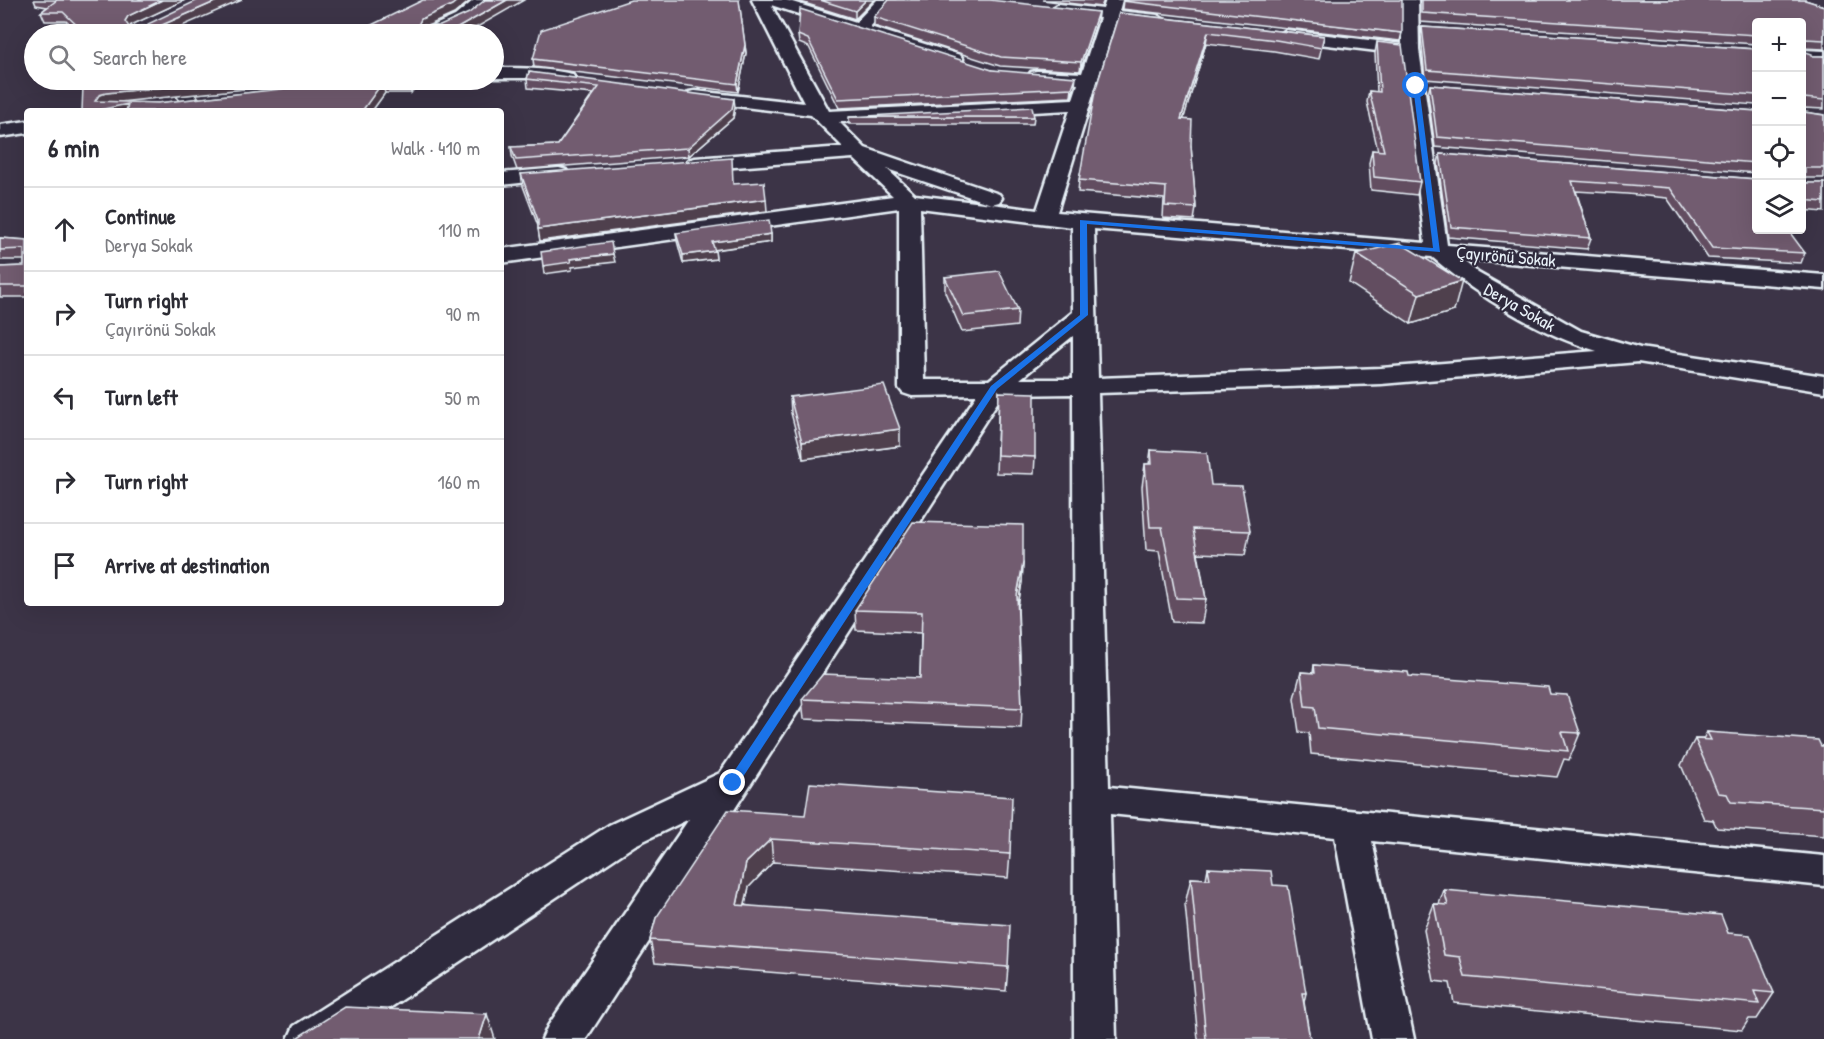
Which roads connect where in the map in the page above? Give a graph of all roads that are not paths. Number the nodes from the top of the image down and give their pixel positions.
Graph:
1 (484, 0) edge
2 (760, 0) edge
3 (770, 0) edge
4 (886, 0) edge
5 (1410, 0) edge
6 (1039, 6) edge
7 (1112, 7) edge
8 (1179, 22) edge
9 (451, 24) edge
10 (860, 28) junction
11 (1271, 33) edge
12 (1410, 50) junction
13 (1806, 55) edge
14 (1824, 56) edge
15 (966, 63) edge
16 (504, 73) edge
17 (1021, 74) edge
18 (1089, 79) junction
19 (586, 81) edge
20 (181, 90) edge
21 (678, 94) edge
22 (210, 100) edge
23 (190, 102) junction
24 (167, 104) edge
25 (1081, 104) junction
26 (820, 113) junction
27 (24, 127) edge
28 (0, 131) edge
29 (858, 152) junction
30 (1426, 154) junction
31 (1449, 156) edge
32 (680, 165) edge
33 (572, 173) edge
34 (504, 178) edge
35 (909, 200) junction
36 (1045, 217) junction
37 (1083, 222) junction
38 (1437, 250) junction
39 (504, 256) edge
40 (1824, 282) edge
41 (1084, 315) junction
42 (1638, 355) junction
43 (1824, 384) edge
44 (1085, 386) junction
45 (994, 388) junction
46 (733, 783) junction
47 (1092, 798) junction
48 (1351, 824) junction
49 (1824, 871) edge
50 (309, 1039) edge
51 (563, 1039) edge
52 (1095, 1039) edge
53 (1393, 1039) edge

1 - 9 street
2 - 26 street
3 - 10 street
4 - 10 street
5 - 12 street
6 - 7 street
7 - 8 street
7 - 18 street
10 - 15 street
11 - 12 street
12 - 30 street
13 - 14 street
16 - 19 street
17 - 18 street
18 - 25 street
20 - 23 street
21 - 26 street
22 - 23 street
23 - 24 street
25 - 26 street
25 - 36 street
26 - 29 street
27 - 28 street
29 - 32 street
29 - 35 street
29 - 36 street
30 - 31 street
30 - 38 street
33 - 34 street
35 - 36 street
35 - 39 street
35 - 45 street
36 - 37 street, Çayırönü Sokak
37 - 38 street, Çayırönü Sokak
37 - 41 street
38 - 40 street, Çayırönü Sokak
38 - 42 street, Derya Sokak
41 - 44 street
41 - 45 street
42 - 43 street, Derya Sokak
42 - 44 street
44 - 45 street
44 - 47 street
45 - 46 street
46 - 50 street
46 - 51 street
47 - 48 street
47 - 52 street
48 - 49 street
48 - 53 street

